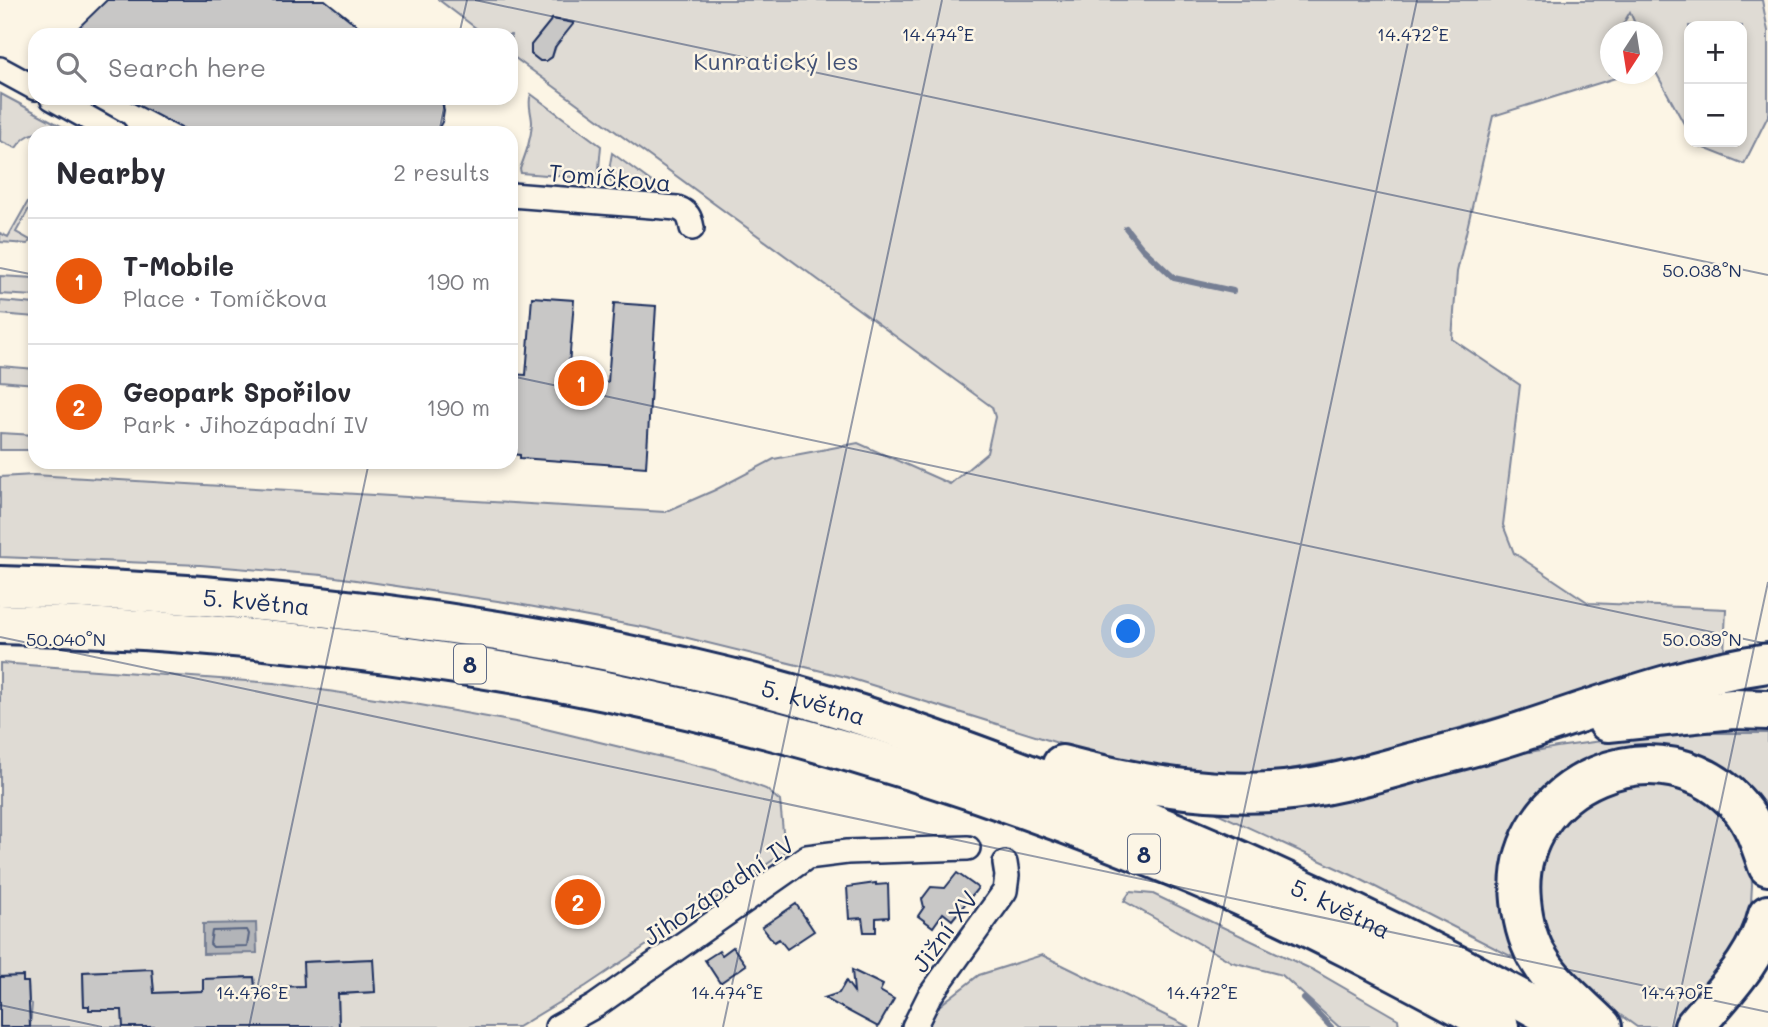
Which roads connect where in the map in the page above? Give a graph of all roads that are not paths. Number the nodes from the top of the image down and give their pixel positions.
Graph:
1 (0, 69) edge
2 (28, 84) edge
3 (65, 105) edge
4 (102, 126) edge
5 (518, 196) edge
6 (692, 228) dead end
7 (0, 586) edge
8 (0, 624) edge
9 (1768, 663) edge
10 (1768, 710) edge
11 (853, 712) junction
12 (1516, 734) junction
13 (968, 848) dead end
14 (1005, 863) dead end
15 (1768, 866) edge
16 (1768, 915) edge
17 (1768, 981) edge
18 (592, 1016) edge
19 (557, 1027) edge
20 (914, 1027) edge
21 (1499, 1027) edge
22 (1570, 1027) edge
23 (1602, 1027) edge
24 (1694, 1027) edge
25 (1714, 1027) edge

1 - 2 street
3 - 4 street
5 - 6 street, Tomíčkova
7 - 11 highway, 5. května / 8
8 - 21 highway, 5. května / 8
9 - 12 highway
10 - 12 highway
11 - 12 highway
11 - 22 highway, 5. května / 8
13 - 18 street, Jihozápadní IV
14 - 20 street, Jižní XV
15 - 23 highway
16 - 24 highway
17 - 25 highway
18 - 19 street, Jihozápadní IV

